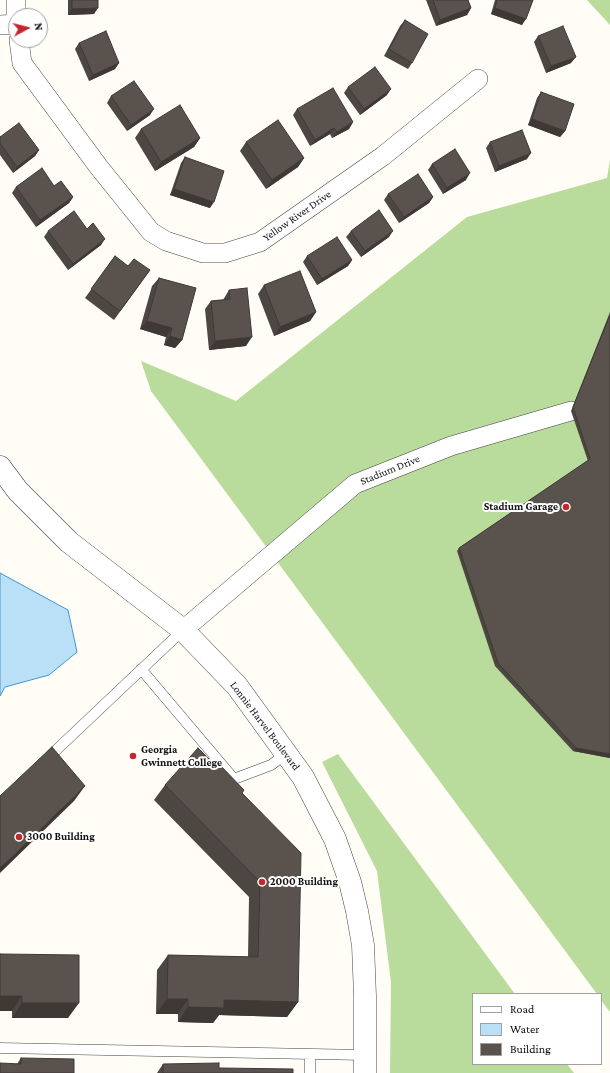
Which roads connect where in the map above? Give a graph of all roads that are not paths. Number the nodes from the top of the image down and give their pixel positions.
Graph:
1 (20, 48) edge
2 (478, 79) dead end
3 (571, 410) dead end
4 (0, 467) edge
5 (183, 630) junction
6 (141, 669) junction
7 (287, 754) junction
8 (62, 770) edge
9 (0, 1048) edge
10 (310, 1054) junction
11 (365, 1064) edge
12 (310, 1073) edge

1 - 2 street, Yellow River Drive
3 - 5 street, Stadium Drive
4 - 5 street, Lonnie Harvel Boulevard
5 - 6 lane
5 - 7 street, Lonnie Harvel Boulevard
6 - 7 lane
6 - 8 lane
7 - 11 street, Lonnie Harvel Boulevard
9 - 10 lane
10 - 11 lane
10 - 12 lane

